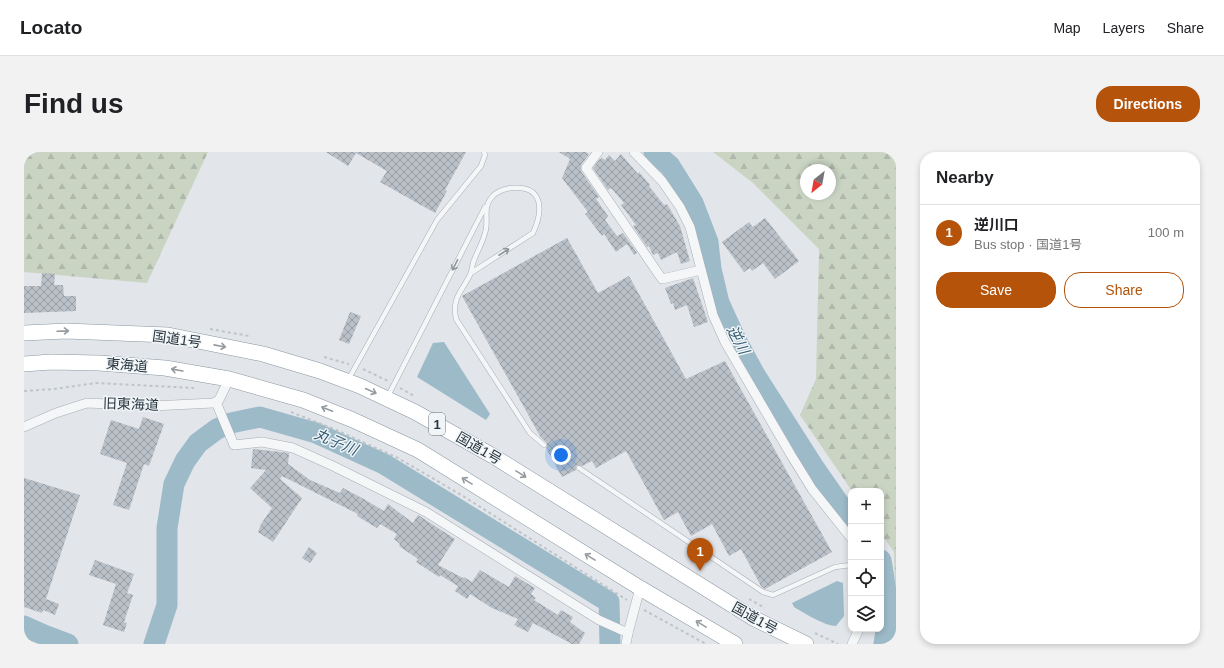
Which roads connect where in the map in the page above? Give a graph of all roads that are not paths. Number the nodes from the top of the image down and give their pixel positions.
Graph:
1 (484, 152) edge
2 (598, 152) edge
3 (634, 152) edge
4 (486, 205) junction
5 (701, 270) junction
6 (471, 273) junction
7 (24, 333) edge
8 (24, 364) edge
9 (229, 379) junction
10 (347, 381) junction
11 (387, 398) junction
12 (216, 402) junction
13 (24, 427) edge
14 (544, 445) dead end
15 (579, 468) dead end
16 (848, 534) edge
17 (848, 565) edge
18 (640, 588) junction
19 (626, 632) junction
20 (858, 632) edge
21 (24, 643) edge
22 (28, 644) edge
23 (626, 644) edge
24 (734, 644) edge
25 (806, 644) edge
26 (852, 644) edge

1 - 10 lane
2 - 5 street
3 - 5 street
4 - 6 lane
6 -> 4 lane
4 -> 11 lane
5 - 16 street
6 - 14 lane
7 -> 10 highway, 国道1号 / 1
9 -> 8 highway, 東海道 / 1
9 - 12 street
18 -> 9 highway, 1
10 -> 11 highway, 国道1号 / 1
11 -> 25 highway, 国道1号 / 1
12 - 13 street, 旧東海道
12 - 19 street
15 - 17 lane
18 - 19 street
24 -> 18 highway, 1
19 - 23 street
20 - 26 street
21 - 22 street

